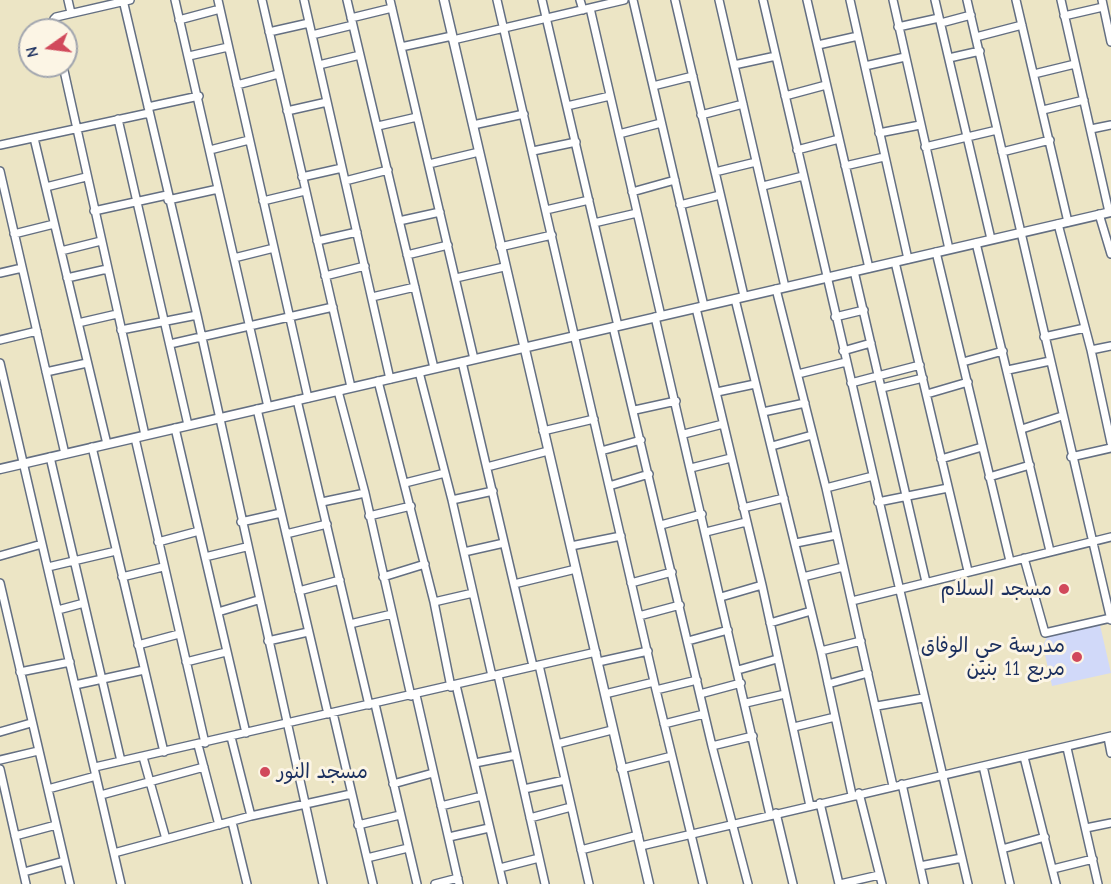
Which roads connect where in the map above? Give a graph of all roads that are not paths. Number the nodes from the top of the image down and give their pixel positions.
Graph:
1 (68, 0) edge
2 (175, 0) edge
3 (218, 0) edge
4 (263, 0) edge
5 (304, 0) edge
6 (348, 0) edge
7 (390, 0) edge
8 (444, 0) edge
9 (496, 0) edge
10 (542, 0) edge
11 (580, 0) edge
12 (624, 0) edge
13 (633, 0) edge
14 (675, 0) edge
15 (718, 0) edge
16 (763, 0) edge
17 (807, 0) edge
18 (850, 0) edge
19 (893, 0) edge
20 (935, 0) edge
21 (967, 0) edge
22 (1016, 0) edge
23 (1060, 0) edge
24 (125, 1) edge
25 (1102, 3) edge
26 (392, 8) junction
27 (220, 9) junction
28 (586, 9) junction
29 (71, 14) junction
30 (971, 15) junction
31 (1064, 16) junction
32 (55, 18) edge
33 (546, 18) junction
34 (180, 20) junction
35 (940, 20) junction
36 (352, 21) junction
37 (309, 23) junction
38 (1022, 25) junction
39 (898, 27) junction
40 (503, 28) junction
41 (269, 32) junction
42 (312, 34) junction
43 (858, 36) junction
44 (976, 37) junction
45 (452, 38) junction
46 (1111, 42) edge
47 (818, 45) junction
48 (228, 47) junction
49 (401, 47) junction
50 (980, 51) junction
51 (360, 55) junction
52 (189, 56) junction
53 (776, 56) junction
54 (905, 57) junction
55 (949, 58) junction
56 (1075, 64) junction
57 (319, 65) junction
58 (734, 65) junction
59 (865, 66) junction
60 (278, 74) junction
61 (1034, 74) junction
62 (693, 76) junction
63 (65, 78) edge
64 (237, 85) junction
65 (826, 85) junction
66 (653, 86) junction
67 (199, 96) junction
68 (610, 96) junction
69 (785, 96) junction
70 (1084, 100) junction
71 (327, 102) junction
72 (743, 104) junction
73 (567, 106) junction
74 (149, 110) junction
75 (1043, 110) junction
76 (287, 111) junction
77 (524, 114) junction
78 (701, 115) junction
79 (417, 117) junction
80 (118, 119) junction
81 (661, 123) junction
82 (920, 124) junction
83 (473, 125) junction
84 (1111, 125) edge
85 (378, 126) junction
86 (75, 129) junction
87 (1091, 129) junction
88 (997, 130) junction
89 (879, 133) junction
90 (619, 134) junction
91 (968, 137) junction
92 (34, 138) junction
93 (839, 139) junction
94 (249, 140) junction
95 (1050, 140) junction
96 (576, 142) junction
97 (0, 145) edge
98 (925, 147) junction
99 (210, 150) junction
100 (797, 150) junction
101 (533, 151) junction
102 (479, 152) junction
103 (1002, 152) junction
104 (884, 157) junction
105 (756, 162) junction
106 (429, 164) junction
107 (845, 166) junction
108 (342, 168) junction
109 (388, 170) junction
110 (0, 171) edge
111 (715, 172) junction
112 (803, 176) junction
113 (86, 177) junction
114 (302, 177) junction
115 (675, 180) junction
116 (345, 181) junction
117 (763, 186) junction
118 (46, 187) junction
119 (218, 189) junction
120 (305, 191) junction
121 (632, 192) junction
122 (720, 195) junction
123 (168, 198) junction
124 (589, 200) junction
125 (263, 201) junction
126 (137, 202) junction
127 (680, 205) junction
128 (546, 210) junction
129 (94, 211) junction
130 (440, 212) junction
131 (1110, 212) edge
132 (637, 213) junction
133 (1099, 214) junction
134 (399, 221) junction
135 (594, 223) junction
136 (1063, 223) junction
137 (54, 224) junction
138 (357, 232) junction
139 (1019, 233) junction
140 (14, 234) junction
141 (552, 235) junction
142 (991, 239) junction
143 (101, 241) junction
144 (317, 241) junction
145 (976, 243) junction
146 (448, 245) junction
147 (500, 247) junction
148 (274, 248) junction
149 (948, 249) junction
150 (61, 251) junction
151 (936, 252) junction
152 (1111, 254) edge
153 (407, 255) junction
154 (234, 258) junction
155 (908, 258) junction
156 (895, 261) junction
157 (365, 266) junction
158 (504, 267) junction
159 (22, 268) junction
160 (869, 268) junction
161 (107, 269) junction
162 (854, 271) junction
163 (0, 273) edge
164 (325, 276) junction
165 (67, 278) junction
166 (456, 278) junction
167 (826, 278) junction
168 (415, 287) junction
169 (781, 288) junction
170 (372, 297) junction
171 (739, 298) junction
172 (333, 307) junction
173 (700, 307) junction
174 (864, 309) junction
175 (117, 314) junction
176 (196, 315) junction
177 (658, 316) junction
178 (291, 317) junction
179 (835, 317) junction
180 (166, 322) junction
181 (78, 323) junction
182 (250, 326) junction
183 (616, 326) junction
184 (1085, 328) junction
185 (121, 330) junction
186 (37, 331) junction
187 (574, 336) junction
188 (201, 337) junction
189 (1044, 337) junction
190 (0, 339) edge
191 (872, 343) junction
192 (170, 344) junction
193 (1111, 346) edge
194 (523, 348) junction
195 (1091, 350) junction
196 (843, 351) junction
197 (1003, 351) junction
198 (474, 359) junction
199 (1050, 361) junction
200 (462, 362) junction
201 (846, 362) junction
202 (963, 362) junction
203 (0, 363) edge
204 (87, 363) junction
205 (920, 365) junction
206 (434, 368) junction
207 (1008, 370) junction
208 (46, 372) junction
209 (419, 372) junction
210 (798, 374) junction
211 (880, 376) junction
212 (923, 378) junction
213 (390, 379) junction
214 (378, 381) junction
215 (968, 382) junction
216 (755, 384) junction
217 (851, 384) junction
218 (351, 387) junction
219 (882, 388) junction
220 (338, 391) junction
221 (717, 392) junction
222 (927, 394) junction
223 (308, 398) junction
224 (297, 400) junction
225 (676, 400) junction
226 (805, 402) junction
227 (268, 407) junction
228 (1108, 408) edge
229 (257, 409) junction
230 (635, 410) junction
231 (763, 412) junction
232 (1062, 416) junction
233 (219, 418) junction
234 (594, 419) junction
235 (723, 424) junction
236 (188, 425) junction
237 (175, 428) junction
238 (1022, 429) junction
239 (543, 431) junction
240 (684, 434) junction
241 (145, 435) junction
242 (812, 435) junction
243 (135, 438) junction
244 (641, 440) junction
245 (106, 444) junction
246 (772, 446) junction
247 (1111, 446) edge
248 (92, 447) junction
249 (982, 447) junction
250 (548, 451) junction
251 (601, 451) junction
252 (65, 454) junction
253 (50, 457) junction
254 (1071, 457) junction
255 (731, 458) junction
256 (941, 459) junction
257 (23, 464) junction
258 (1030, 465) junction
259 (487, 467) junction
260 (691, 468) junction
261 (0, 469) edge
262 (445, 473) junction
263 (649, 474) junction
264 (873, 476) junction
265 (989, 477) junction
266 (405, 483) junction
267 (609, 486) junction
268 (826, 488) junction
269 (948, 488) junction
270 (493, 491) junction
271 (365, 493) junction
272 (907, 496) junction
273 (784, 498) junction
274 (452, 500) junction
275 (322, 502) junction
276 (878, 502) junction
277 (411, 506) junction
278 (743, 508) junction
279 (281, 513) junction
280 (702, 514) junction
281 (369, 516) junction
282 (241, 522) junction
283 (746, 522) junction
284 (327, 524) junction
285 (661, 525) junction
286 (199, 531) junction
287 (706, 532) junction
288 (286, 534) junction
289 (836, 535) junction
290 (621, 536) junction
291 (1111, 537) edge
292 (158, 542) junction
293 (1092, 542) junction
294 (504, 543) junction
295 (796, 543) junction
296 (42, 544) junction
297 (571, 546) junction
298 (246, 547) junction
299 (116, 551) junction
300 (1050, 551) junction
301 (464, 552) junction
302 (0, 556) edge
303 (205, 557) junction
304 (1024, 558) junction
305 (74, 560) junction
306 (1010, 561) junction
307 (424, 564) junction
308 (48, 567) junction
309 (163, 567) junction
310 (843, 567) junction
311 (576, 569) junction
312 (968, 571) junction
313 (672, 572) junction
314 (122, 577) junction
315 (383, 577) junction
316 (803, 577) junction
317 (340, 580) junction
318 (926, 582) junction
319 (631, 583) junction
320 (514, 584) junction
321 (762, 585) junction
322 (0, 587) edge
323 (899, 589) junction
324 (299, 591) junction
325 (473, 592) junction
326 (721, 597) junction
327 (258, 600) junction
328 (852, 601) junction
329 (434, 602) junction
330 (84, 603) junction
331 (680, 605) junction
332 (58, 610) junction
333 (811, 611) junction
334 (218, 612) junction
335 (392, 614) junction
336 (639, 616) junction
337 (1111, 619) edge
338 (770, 623) junction
339 (350, 624) junction
340 (9, 625) junction
341 (0, 627) edge
342 (728, 630) junction
343 (308, 632) junction
344 (179, 634) junction
345 (268, 641) junction
346 (688, 641) junction
347 (861, 641) junction
348 (138, 645) junction
349 (648, 651) junction
350 (821, 651) junction
351 (226, 652) junction
352 (596, 652) junction
353 (777, 659) junction
354 (70, 662) junction
355 (186, 662) junction
356 (598, 662) junction
357 (536, 666) junction
358 (144, 670) junction
359 (738, 670) junction
360 (20, 672) junction
361 (868, 673) junction
362 (495, 675) junction
363 (102, 680) junction
364 (697, 680) junction
365 (741, 682) junction
366 (828, 684) junction
367 (75, 685) junction
368 (454, 686) junction
369 (655, 686) junction
370 (605, 694) junction
371 (700, 694) junction
372 (785, 694) junction
373 (414, 695) junction
374 (923, 698) junction
375 (746, 703) junction
376 (372, 704) junction
377 (877, 706) junction
378 (330, 713) junction
379 (704, 714) junction
380 (835, 717) junction
381 (31, 723) junction
382 (288, 723) junction
383 (664, 724) junction
384 (794, 727) junction
385 (612, 730) junction
386 (0, 732) edge
387 (246, 733) junction
388 (753, 736) junction
389 (1109, 736) edge
390 (231, 737) junction
391 (201, 744) junction
392 (557, 744) junction
393 (712, 746) junction
394 (1067, 748) junction
395 (38, 751) junction
396 (164, 752) junction
397 (1111, 753) edge
398 (516, 755) junction
399 (672, 756) junction
400 (143, 757) junction
401 (1024, 757) junction
402 (0, 760) edge
403 (121, 761) junction
404 (475, 763) junction
405 (982, 766) junction
406 (95, 767) junction
407 (204, 767) junction
408 (0, 769) edge
409 (621, 769) junction
410 (433, 773) junction
411 (943, 775) junction
412 (96, 776) junction
413 (565, 780) junction
414 (150, 782) junction
415 (393, 784) junction
416 (902, 784) junction
417 (893, 786) junction
418 (48, 789) junction
419 (524, 789) junction
420 (351, 794) junction
421 (856, 794) junction
422 (101, 795) junction
423 (482, 796) junction
424 (3, 799) edge
425 (305, 803) junction
426 (820, 803) junction
427 (441, 806) junction
428 (810, 806) junction
429 (571, 807) junction
430 (773, 814) junction
431 (400, 815) junction
432 (252, 816) junction
433 (530, 818) junction
434 (232, 822) junction
435 (732, 823) junction
436 (1111, 823) edge
437 (56, 825) junction
438 (219, 825) junction
439 (358, 825) junction
440 (489, 828) junction
441 (1086, 828) junction
442 (690, 832) junction
443 (638, 835) junction
444 (15, 836) junction
445 (449, 837) junction
446 (1045, 837) junction
447 (166, 839) junction
448 (640, 846) junction
449 (408, 848) junction
450 (1002, 849) junction
451 (581, 850) junction
452 (114, 853) junction
453 (367, 858) junction
454 (539, 858) junction
455 (962, 858) junction
456 (1093, 859) junction
457 (64, 861) junction
458 (920, 866) junction
459 (500, 868) junction
460 (1053, 869) junction
461 (24, 872) junction
462 (879, 875) junction
463 (459, 881) edge
464 (26, 884) edge
465 (70, 884) edge
466 (121, 884) edge
467 (247, 884) edge
468 (323, 884) edge
469 (373, 884) edge
470 (417, 884) edge
471 (435, 884) edge
472 (503, 884) edge
473 (545, 884) edge
474 (590, 884) edge
475 (649, 884) edge
476 (703, 884) edge
477 (748, 884) edge
478 (793, 884) edge
479 (840, 884) edge
480 (882, 884) edge
481 (924, 884) edge
482 (968, 884) edge
483 (1010, 884) edge
484 (1056, 884) edge
485 (1098, 884) edge

1 - 29 street
2 - 34 street
3 - 27 street
4 - 41 street
5 - 37 street
6 - 36 street
7 - 26 street
8 - 45 street
9 - 40 street
10 - 33 street
11 - 28 street
12 - 28 street
13 - 66 street
14 - 62 street
15 - 58 street
16 - 53 street
17 - 47 street
18 - 43 street
19 - 39 street
20 - 35 street
21 - 30 street
22 - 38 street
23 - 31 street
24 - 29 street
24 - 74 street
25 - 31 street
25 - 46 street
26 - 36 street
26 - 49 street
27 - 34 street
27 - 48 street
28 - 33 street
28 - 68 street
29 - 32 street
30 - 35 street
30 - 44 street
31 - 56 street
33 - 40 street
33 - 73 street
34 - 52 street
35 - 39 street
35 - 55 street
36 - 42 street
36 - 51 street
37 - 41 street
37 - 42 street
38 - 44 street
38 - 61 street
39 - 54 street
40 - 45 street
40 - 77 street
41 - 60 street
42 - 57 street
43 - 47 street
43 - 59 street
44 - 50 street
45 - 49 street
45 - 83 street
47 - 65 street
48 - 52 street
48 - 64 street
49 - 79 street
50 - 55 street
50 - 88 street
51 - 57 street
51 - 85 street
52 - 67 street
53 - 58 street
53 - 69 street
54 - 59 street
54 - 82 street
55 - 91 street
56 - 61 street
56 - 70 street
57 - 71 street
58 - 72 street
59 - 89 street
60 - 64 street
60 - 76 street
61 - 75 street
62 - 66 street
62 - 78 street
63 - 86 street
64 - 94 street
65 - 69 street
65 - 93 street
66 - 81 street
67 - 74 street
67 - 99 street
68 - 73 street
68 - 90 street
69 - 100 street
70 - 75 street
70 - 87 street
71 - 76 street
71 - 108 street
72 - 78 street
72 - 105 street
73 - 96 street
74 - 80 street
74 - 123 street
75 - 95 street
76 - 114 street
77 - 83 street
77 - 101 street
78 - 111 street
79 - 85 street
79 - 106 street
80 - 86 street
80 - 126 street
81 - 90 street
81 - 115 street
82 - 89 street
82 - 98 street
83 - 102 street
84 - 87 street
85 - 109 street
86 - 92 street
86 - 113 street
87 - 131 street
88 - 91 street
88 - 103 street
89 - 104 street
90 - 121 street
91 - 98 street
91 - 142 street
92 - 97 street
92 - 118 street
93 - 100 street
93 - 107 street
94 - 99 street
94 - 125 street
95 - 103 street
95 - 136 street
96 - 101 street
96 - 124 street
98 - 149 street
99 - 119 street
100 - 112 street
101 - 128 street
102 - 106 street
102 - 147 street
103 - 139 street
104 - 107 street
104 - 155 street
105 - 111 street
105 - 117 street
106 - 130 street
107 - 160 street
108 - 114 street
108 - 116 street
109 - 116 street
109 - 134 street
110 - 140 street
111 - 122 street
112 - 117 street
112 - 167 street
113 - 118 street
113 - 129 street
114 - 120 street
115 - 121 street
115 - 127 street
116 - 138 street
117 - 169 street
118 - 137 street
119 - 123 street
119 - 154 street
120 - 125 street
120 - 144 street
121 - 132 street
122 - 127 street
122 - 171 street
123 - 126 street
123 - 176 street
124 - 128 street
124 - 135 street
125 - 148 street
126 - 129 street
126 - 180 street
127 - 173 street
128 - 141 street
129 - 143 street
130 - 134 street
130 - 146 street
131 - 133 street
132 - 135 street
132 - 177 street
133 - 136 street
133 - 152 street
134 - 153 street
135 - 183 street
136 - 139 street
136 - 184 street
137 - 140 street
137 - 150 street
138 - 144 street
138 - 157 street
139 - 142 street
139 - 189 street
140 - 159 street
141 - 147 street
141 - 187 street
142 - 145 street
143 - 150 street
143 - 161 street
144 - 164 street
145 - 149 street
145 - 197 street
146 - 153 street
146 - 166 street
147 - 158 street
148 - 154 street
148 - 178 street
149 - 151 street
150 - 165 street
151 - 155 street
151 - 202 street
153 - 168 street
154 - 182 street
155 - 156 street
156 - 160 street
156 - 205 street
157 - 164 street
157 - 170 street
158 - 166 street
158 - 194 street
159 - 163 street
159 - 186 street
160 - 162 street
161 - 165 street
161 - 175 street
162 - 167 street
162 - 174 street
164 - 172 street
165 - 181 street
166 - 198 street
167 - 169 street
167 - 179 street
168 - 170 street
168 - 206 street
169 - 171 street
169 - 210 street
170 - 213 street
171 - 173 street
171 - 216 street
172 - 178 street
172 - 218 street
173 - 177 street
173 - 221 street
174 - 179 street
174 - 191 street
175 - 181 street
175 - 185 street
176 - 180 street
176 - 188 street
177 - 183 street
177 - 225 street
178 - 182 street
178 - 223 street
179 - 196 street
180 - 185 street
180 - 192 street
181 - 204 street
182 - 188 street
182 - 227 street
183 - 187 street
183 - 230 street
184 - 189 street
184 - 195 street
185 - 241 street
186 - 190 street
186 - 208 street
187 - 194 street
187 - 234 street
188 - 192 street
188 - 233 street
189 - 199 street
191 - 196 street
191 - 211 street
192 - 236 street
193 - 195 street
194 - 198 street
194 - 239 street
195 - 228 street
196 - 201 street
197 - 202 street
197 - 207 street
198 - 200 street
199 - 207 street
199 - 232 street
200 - 206 street
200 - 259 street
201 - 210 street
201 - 217 street
202 - 215 street
203 - 257 street
204 - 208 street
204 - 245 street
205 - 211 street
205 - 212 street
206 - 209 street
207 - 238 street
208 - 252 street
209 - 213 street
209 - 262 street
210 - 226 street
211 - 217 street
211 - 219 street
212 - 219 street
212 - 222 street
213 - 214 street
214 - 218 street
214 - 266 street
215 - 222 street
215 - 249 street
216 - 221 street
216 - 231 street
217 - 264 street
218 - 220 street
219 - 272 street
220 - 223 street
220 - 271 street
221 - 235 street
222 - 256 street
223 - 224 street
224 - 227 street
224 - 275 street
225 - 230 street
225 - 240 street
226 - 231 street
226 - 242 street
227 - 229 street
228 - 247 street
229 - 233 street
229 - 279 street
230 - 244 street
231 - 246 street
232 - 238 street
232 - 254 street
233 - 236 street
233 - 282 street
234 - 239 street
234 - 251 street
235 - 240 street
235 - 255 street
236 - 237 street
237 - 241 street
237 - 286 street
238 - 258 street
239 - 250 street
240 - 260 street
241 - 243 street
242 - 246 street
242 - 268 street
243 - 245 street
243 - 292 street
244 - 251 street
244 - 263 street
245 - 248 street
246 - 273 street
247 - 254 street
248 - 252 street
248 - 299 street
249 - 256 street
249 - 265 street
250 - 259 street
250 - 297 street
251 - 267 street
252 - 253 street
253 - 257 street
253 - 305 street
254 - 293 street
255 - 260 street
255 - 278 street
256 - 269 street
257 - 261 street
257 - 296 street
258 - 265 street
258 - 300 street
259 - 270 street
260 - 280 street
262 - 266 street
262 - 274 street
263 - 267 street
263 - 285 street
264 - 268 street
264 - 276 street
265 - 306 street
266 - 277 street
267 - 290 street
268 - 289 street
269 - 272 street
269 - 312 street
270 - 274 street
270 - 294 street
271 - 275 street
271 - 281 street
272 - 276 street
272 - 318 street
273 - 278 street
273 - 295 street
274 - 301 street
275 - 284 street
276 - 323 street
277 - 281 street
277 - 307 street
278 - 283 street
279 - 282 street
279 - 288 street
280 - 285 street
280 - 287 street
281 - 315 street
282 - 298 street
283 - 287 street
283 - 321 street
284 - 288 street
284 - 317 street
285 - 313 street
286 - 292 street
286 - 303 street
287 - 326 street
288 - 324 street
289 - 295 street
289 - 310 street
290 - 297 street
290 - 319 street
291 - 293 street
292 - 309 street
293 - 300 street
293 - 337 street
294 - 301 street
294 - 320 street
295 - 316 street
296 - 302 street
296 - 308 street
297 - 311 street
298 - 303 street
298 - 327 street
299 - 305 street
299 - 314 street
300 - 304 street
301 - 325 street
303 - 334 street
304 - 306 street
304 - 337 street
305 - 308 street
305 - 330 street
306 - 312 street
307 - 315 street
307 - 329 street
308 - 332 street
309 - 314 street
309 - 344 street
310 - 316 street
310 - 328 street
311 - 320 street
311 - 352 street
312 - 318 street
313 - 319 street
313 - 331 street
314 - 348 street
315 - 335 street
316 - 333 street
317 - 324 street
317 - 339 street
318 - 323 street
319 - 336 street
320 - 357 street
321 - 326 street
321 - 338 street
322 - 340 street
323 - 328 street
323 - 374 street
324 - 343 street
325 - 329 street
325 - 362 street
326 - 342 street
327 - 334 street
327 - 345 street
328 - 347 street
329 - 368 street
330 - 332 street
330 - 363 street
331 - 336 street
331 - 346 street
332 - 354 street
333 - 338 street
333 - 350 street
334 - 351 street
335 - 339 street
335 - 373 street
336 - 349 street
338 - 353 street
339 - 376 street
340 - 341 street
340 - 360 street
342 - 346 street
342 - 359 street
343 - 345 street
343 - 378 street
344 - 348 street
344 - 355 street
345 - 382 street
346 - 364 street
347 - 350 street
347 - 361 street
348 - 358 street
349 - 356 street
349 - 369 street
350 - 366 street
351 - 355 street
351 - 387 street
352 - 356 street
352 - 357 street
353 - 359 street
353 - 372 street
354 - 360 street
354 - 367 street
355 - 391 street
356 - 370 street
357 - 362 street
357 - 392 street
358 - 363 street
358 - 396 street
359 - 365 street
360 - 381 street
361 - 366 street
361 - 377 street
362 - 368 street
362 - 398 street
363 - 367 street
363 - 403 street
364 - 369 street
364 - 371 street
365 - 371 street
365 - 375 street
366 - 380 street
367 - 406 street
368 - 373 street
368 - 404 street
369 - 370 street
369 - 383 street
370 - 385 street
371 - 379 street
372 - 375 street
372 - 384 street
373 - 376 street
373 - 410 street
374 - 377 street
374 - 411 street
375 - 388 street
376 - 378 street
376 - 415 street
377 - 417 street
378 - 382 street
378 - 420 street
379 - 383 street
379 - 393 street
380 - 384 street
380 - 421 street
381 - 386 street
381 - 395 street
382 - 387 street
382 - 425 street
383 - 399 street
384 - 428 street
385 - 392 street
385 - 409 street
387 - 390 street
388 - 393 street
388 - 430 street
389 - 394 street
389 - 397 street
390 - 391 street
390 - 432 street
391 - 396 street
391 - 407 street
392 - 413 street
393 - 435 street
394 - 401 street
394 - 441 street
395 - 402 street
395 - 418 street
396 - 400 street
398 - 404 street
398 - 419 street
399 - 409 street
399 - 442 street
400 - 403 street
400 - 414 street
401 - 405 street
401 - 446 street
403 - 406 street
404 - 423 street
405 - 411 street
405 - 450 street
406 - 412 street
407 - 414 street
407 - 438 street
408 - 424 street
409 - 443 street
410 - 415 street
410 - 427 street
411 - 416 street
411 - 455 street
412 - 418 street
412 - 422 street
413 - 419 street
413 - 429 street
414 - 422 street
414 - 447 street
415 - 431 street
416 - 417 street
416 - 458 street
417 - 421 street
418 - 437 street
419 - 433 street
420 - 425 street
420 - 439 street
421 - 426 street
421 - 462 street
422 - 452 street
423 - 427 street
423 - 440 street
424 - 444 street
425 - 432 street
425 - 468 street
426 - 428 street
426 - 479 street
427 - 445 street
428 - 430 street
429 - 433 street
429 - 451 street
430 - 435 street
430 - 478 street
431 - 439 street
431 - 449 street
432 - 434 street
433 - 454 street
434 - 438 street
434 - 467 street
435 - 442 street
435 - 477 street
436 - 441 street
437 - 444 street
437 - 457 street
438 - 447 street
439 - 453 street
440 - 445 street
440 - 459 street
441 - 456 street
442 - 448 street
442 - 476 street
443 - 448 street
443 - 451 street
444 - 461 street
445 - 463 street
446 - 450 street
446 - 460 street
447 - 452 street
448 - 475 street
449 - 453 street
449 - 470 street
450 - 483 street
451 - 474 street
452 - 466 street
453 - 469 street
454 - 459 street
454 - 473 street
455 - 458 street
455 - 482 street
456 - 460 street
456 - 485 street
457 - 461 street
457 - 465 street
458 - 481 street
459 - 472 street
460 - 484 street
461 - 464 street
462 - 479 street
462 - 480 street
463 - 471 street

